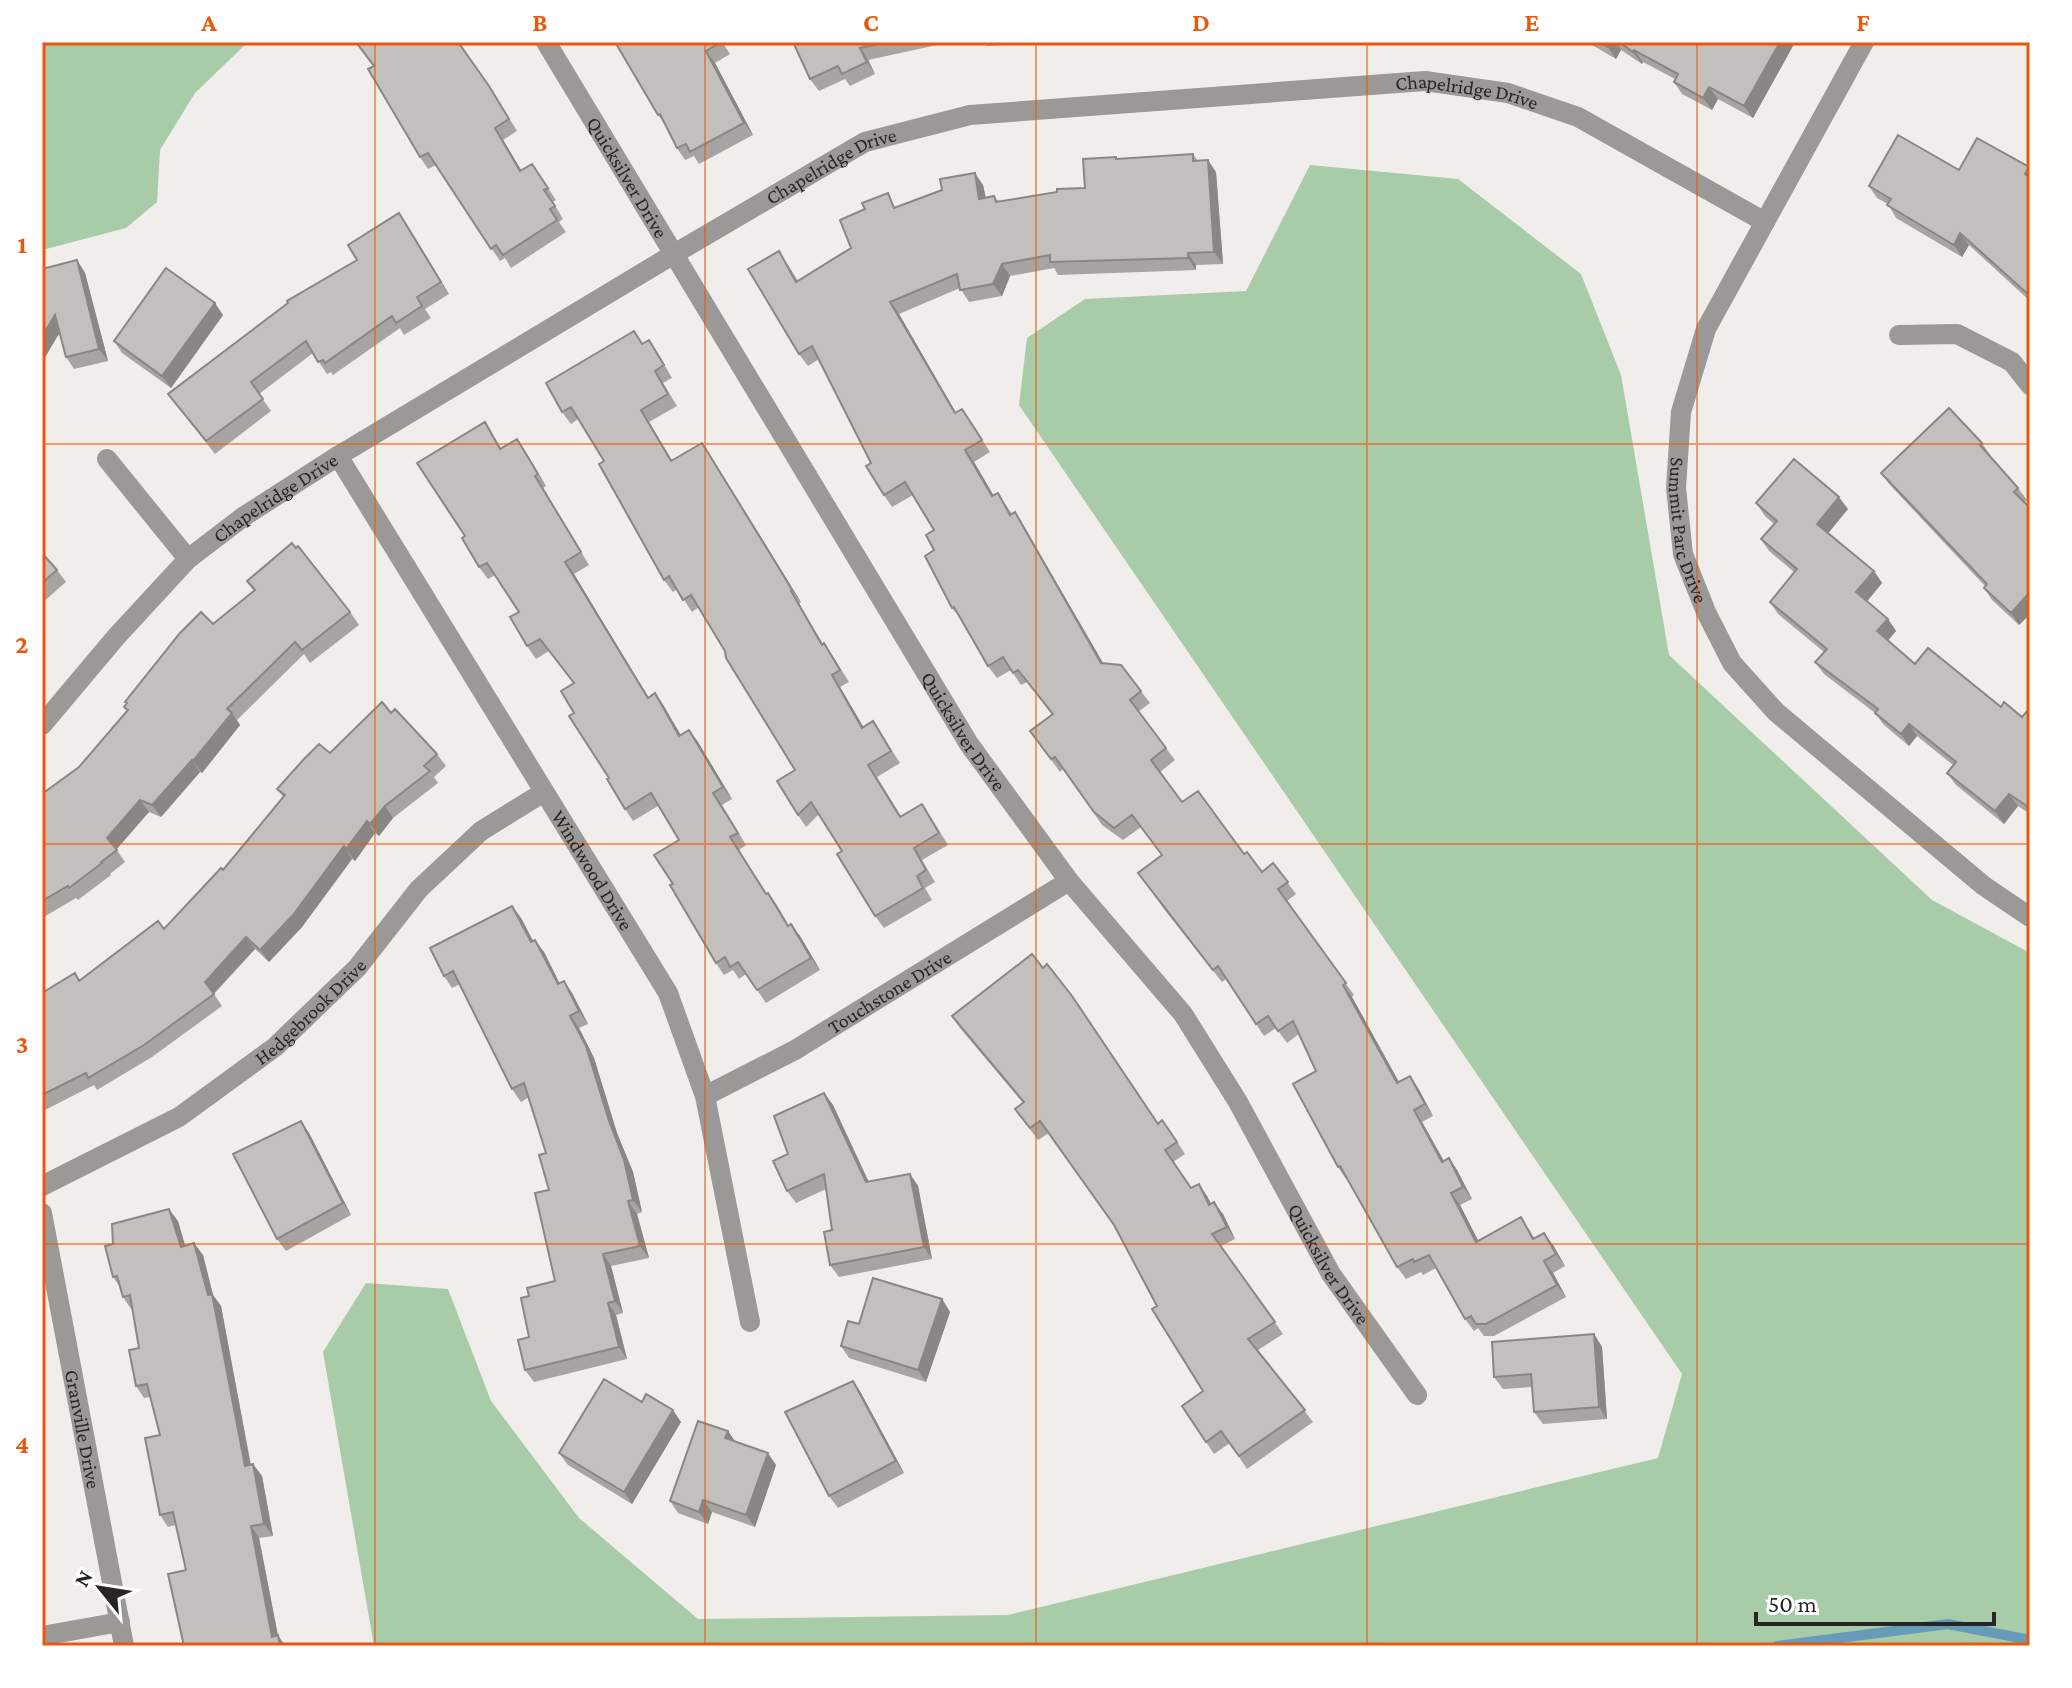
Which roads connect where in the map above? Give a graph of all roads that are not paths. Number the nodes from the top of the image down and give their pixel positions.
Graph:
1 (546, 42) edge
2 (1864, 42) edge
3 (1765, 222) junction
4 (674, 254) junction
5 (1899, 335) dead end
6 (2030, 385) edge
7 (338, 456) junction
8 (107, 459) dead end
9 (188, 559) junction
10 (42, 725) edge
11 (544, 792) junction
12 (1069, 881) junction
13 (2030, 917) edge
14 (705, 1096) junction
15 (42, 1186) edge
16 (42, 1213) edge
17 (750, 1322) dead end
18 (1417, 1395) dead end
19 (120, 1622) junction
20 (42, 1636) edge
21 (124, 1646) edge

1 - 4 street, Quicksilver Drive
2 - 3 street, Summit Parc Drive
3 - 4 street, Chapelridge Drive
3 - 13 street, Summit Parc Drive
4 - 7 street, Chapelridge Drive
4 - 12 street, Quicksilver Drive
5 - 6 street
7 - 9 street, Chapelridge Drive
7 - 11 street, Windwood Drive
8 - 9 street
9 - 10 street, Chapelridge Drive
11 - 14 street, Windwood Drive
11 - 15 street, Hedgebrook Drive
12 - 14 street, Touchstone Drive
12 - 18 street, Quicksilver Drive
14 - 17 street, Windwood Drive
16 - 19 street, Granville Drive
19 - 20 street
19 - 21 street, Granville Drive

